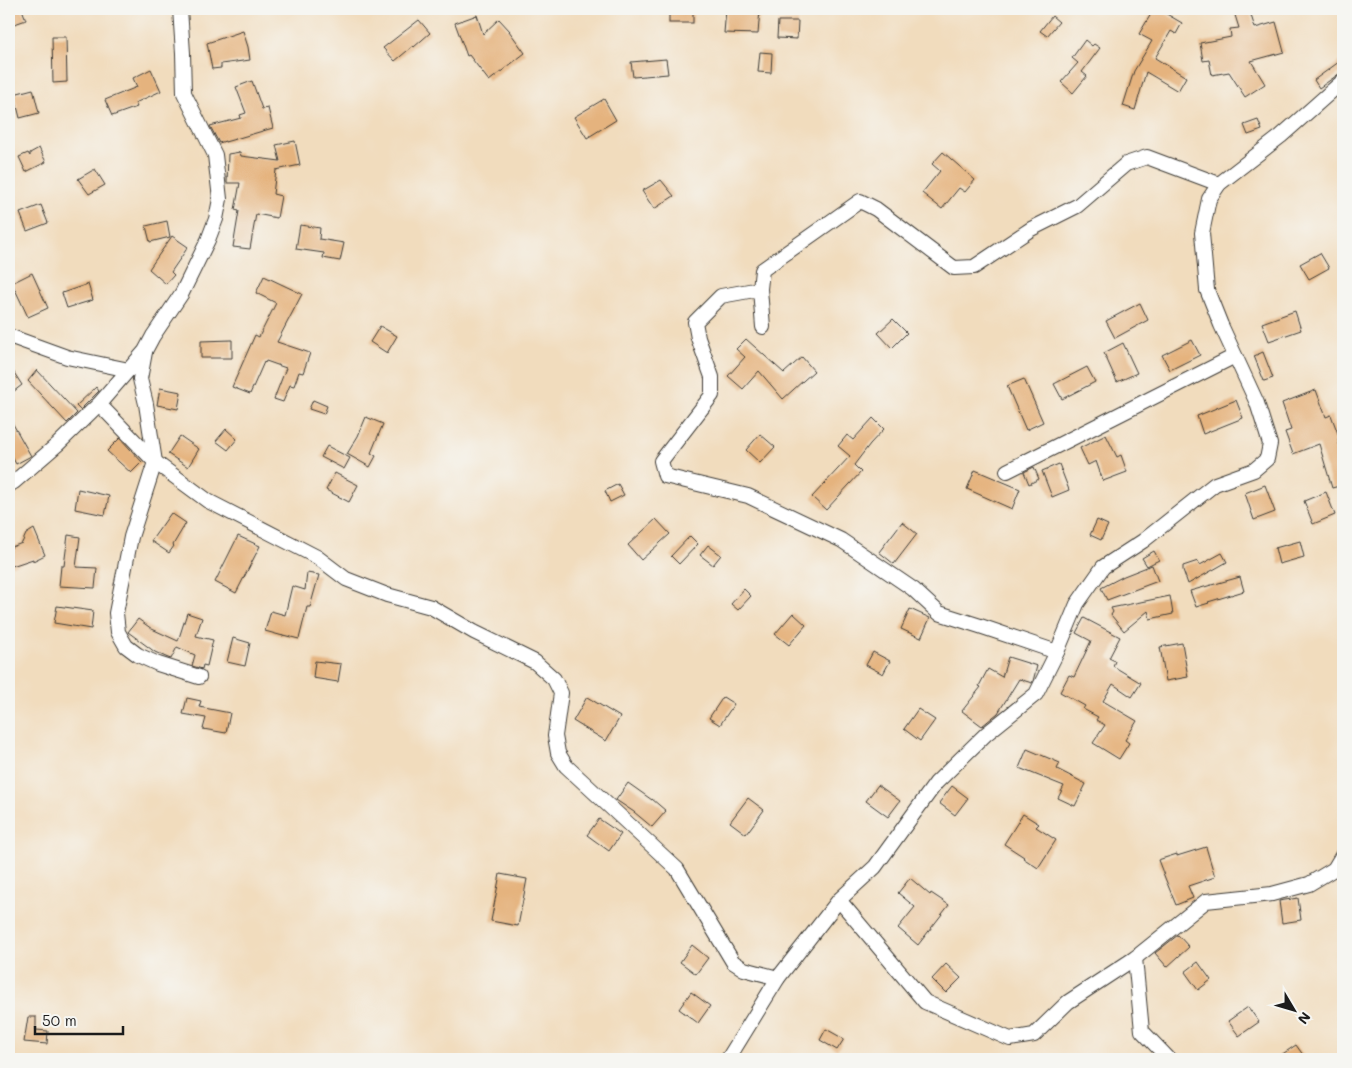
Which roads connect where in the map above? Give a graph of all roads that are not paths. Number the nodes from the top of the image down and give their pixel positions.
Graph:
1 (180, 9) edge
2 (1343, 81) edge
3 (1219, 184) junction
4 (760, 289) junction
5 (763, 327) dead end
6 (9, 336) edge
7 (145, 351) junction
8 (1235, 356) junction
9 (129, 370) junction
10 (99, 404) junction
11 (155, 462) junction
12 (1007, 471) dead end
13 (9, 485) edge
14 (1057, 652) junction
15 (199, 677) dead end
16 (1343, 854) edge
17 (839, 900) junction
18 (1134, 958) junction
19 (778, 978) junction
20 (728, 1059) edge
21 (1169, 1059) edge

1 - 7 street
2 - 3 street
3 - 4 street
3 - 8 street
4 - 5 street
4 - 14 street
6 - 9 street
7 - 9 street
7 - 11 street
8 - 12 street
8 - 14 street
9 - 10 street
10 - 11 street
10 - 13 street
11 - 15 street
11 - 19 street
14 - 17 street
16 - 18 street
17 - 18 street
17 - 19 street
18 - 21 street
19 - 20 street

